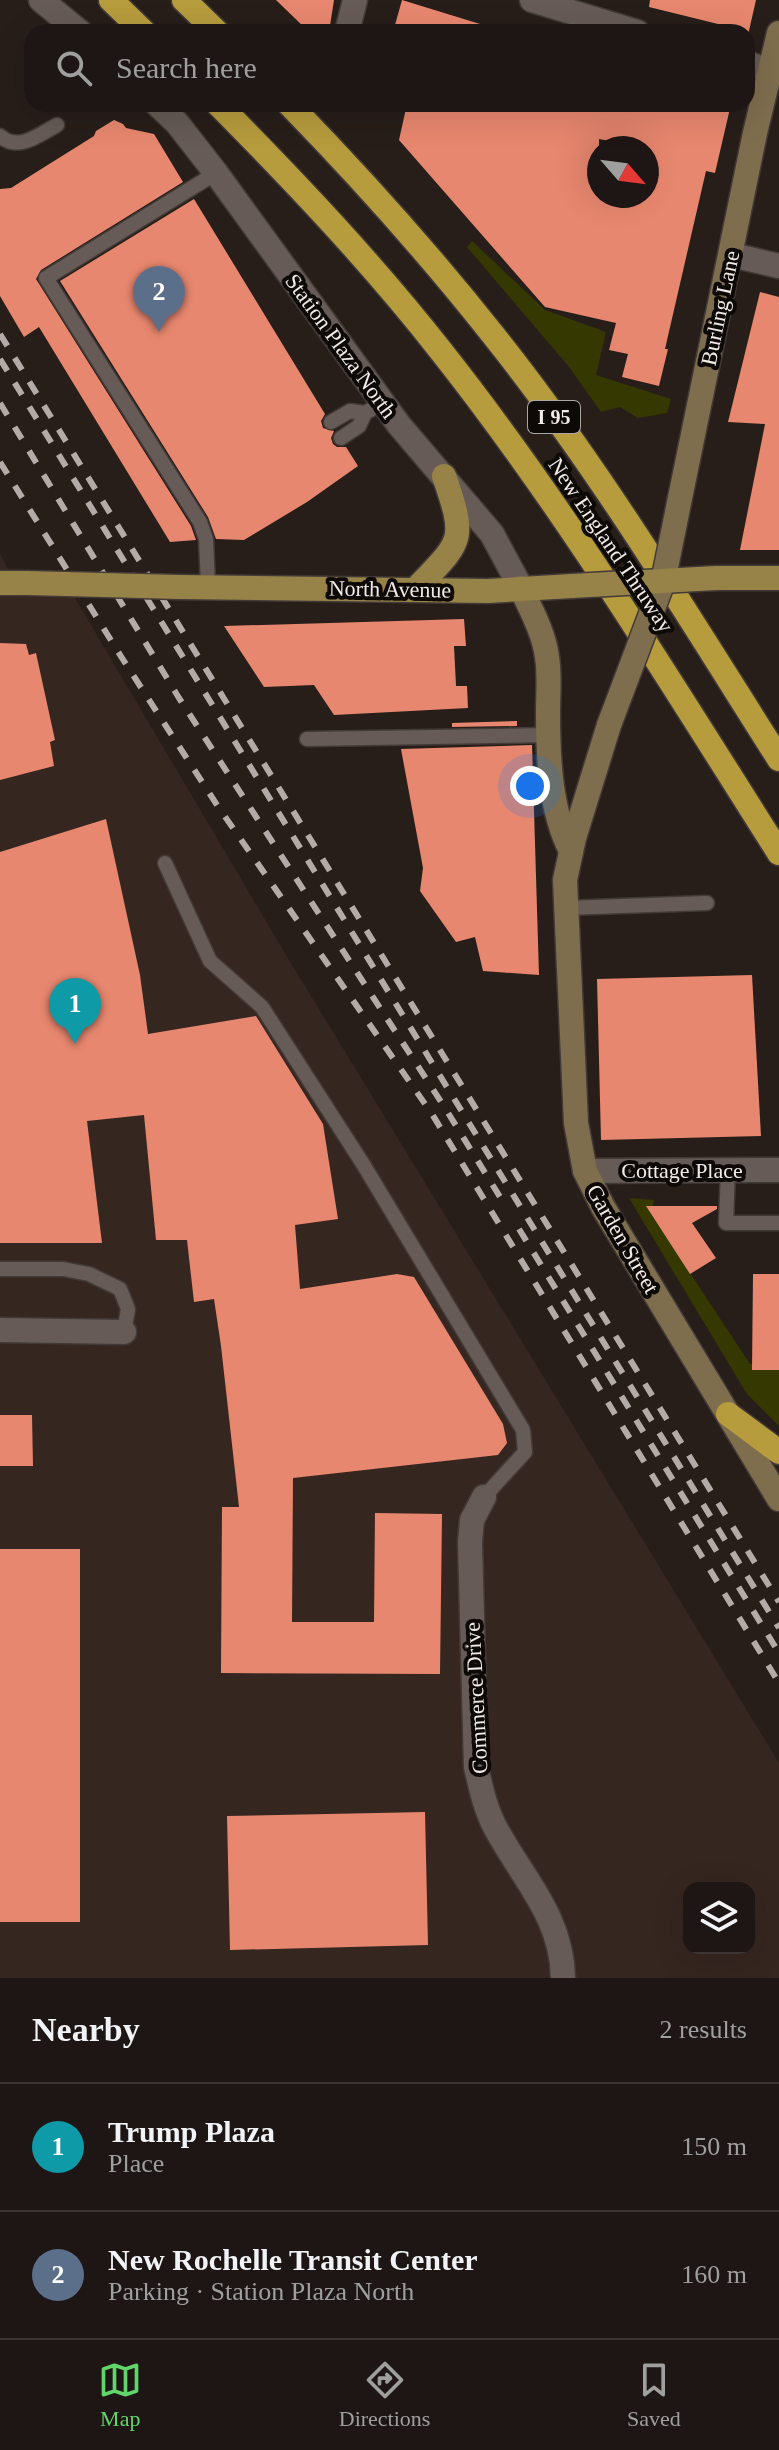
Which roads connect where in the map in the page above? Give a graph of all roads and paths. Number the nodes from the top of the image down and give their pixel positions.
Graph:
1 (41, 0) edge
2 (111, 0) edge
3 (184, 0) edge
4 (355, 0) edge
5 (532, 0) edge
6 (70, 24) edge
7 (136, 24) edge
8 (209, 24) edge
9 (349, 24) edge
10 (611, 24) edge
11 (779, 33) edge
12 (774, 68) edge
13 (770, 110) edge
14 (165, 112) edge
15 (226, 112) edge
16 (297, 112) edge
17 (57, 125) dead end
18 (0, 136) edge
19 (216, 173) junction
20 (732, 255) junction
21 (779, 266) edge
22 (374, 408) junction
23 (331, 422) dead end
24 (341, 438) dead end
25 (444, 476) junction
26 (779, 578) edge
27 (663, 582) junction
28 (0, 583) edge
29 (208, 586) junction
30 (521, 588) junction
31 (416, 589) junction
32 (548, 735) junction
33 (307, 739) dead end
34 (779, 759) edge
35 (571, 851) junction
36 (779, 853) edge
37 (165, 863) dead end
38 (707, 903) dead end
39 (565, 908) junction
40 (728, 1170) junction
41 (779, 1170) edge
42 (585, 1171) junction
43 (779, 1223) edge
44 (0, 1269) edge
45 (0, 1330) edge
46 (124, 1332) joint
47 (728, 1414) junction
48 (779, 1452) edge
49 (484, 1497) joint
50 (779, 1499) edge
51 (563, 1978) edge

1 - 6 street
2 - 7 highway
3 - 8 highway
4 - 9 street
5 - 10 street
11 - 12 main road, Burling Lane
12 - 13 main road, Burling Lane
13 - 20 main road, Burling Lane
14 - 19 street, Station Plaza North
15 - 36 highway, New England Thruway / I 95
16 - 34 highway, New England Thruway / I 95
17 - 18 lane
19 - 22 street, Station Plaza North
19 - 29 lane
20 - 21 street
20 - 27 main road, Burling Lane, bridge
22 - 23 lane
22 - 24 lane
22 - 25 street, Station Plaza North
25 - 30 street, Station Plaza North
25 - 31 main road
26 - 27 main road, North Avenue, bridge
27 - 30 main road, North Avenue, bridge
27 - 35 main road, Garden Street, bridge
28 - 29 main road, North Avenue, bridge
29 - 31 main road, North Avenue
30 - 31 main road, North Avenue
30 - 32 main road, Garden Street
32 - 33 lane
32 - 35 main road, Garden Street
35 - 39 main road, Garden Street
37 - 49 lane
38 - 39 lane
39 - 42 main road, Garden Street
40 - 41 street, Cottage Place
40 - 42 street, Cottage Place
40 - 43 lane
42 - 47 main road, Garden Street
44 - 46 lane
45 - 46 street
47 - 48 highway
47 - 50 main road, Garden Street
49 - 51 street, Commerce Drive

